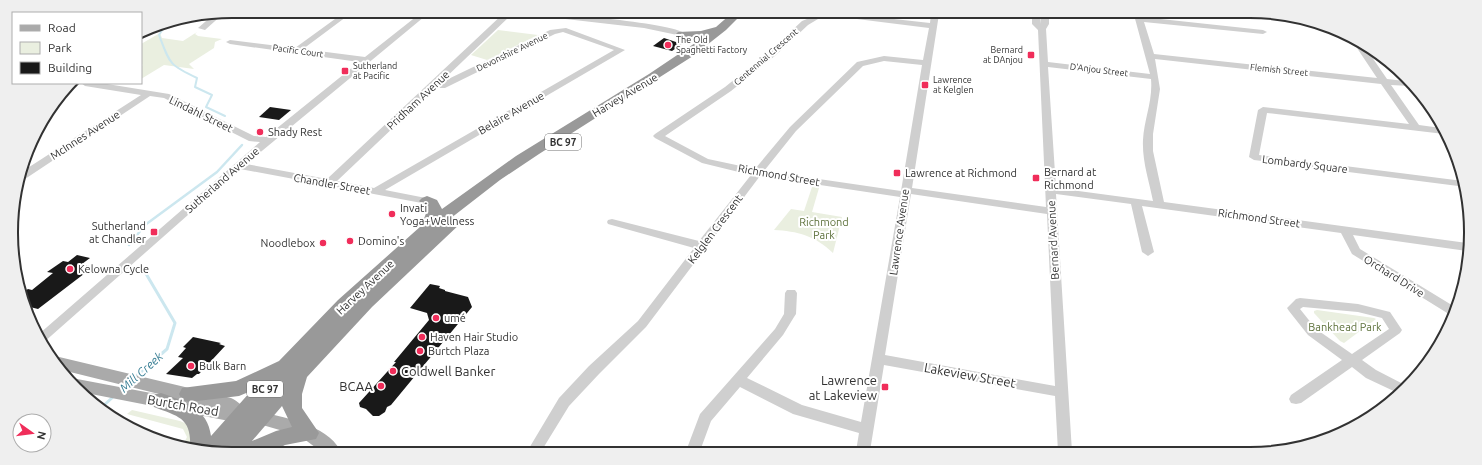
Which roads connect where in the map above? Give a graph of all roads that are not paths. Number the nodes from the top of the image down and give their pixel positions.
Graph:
1 (343, 18) edge
2 (418, 18) edge
3 (504, 18) edge
4 (574, 18) edge
5 (732, 18) edge
6 (745, 18) edge
7 (815, 18) edge
8 (866, 18) edge
9 (934, 18) edge
10 (1036, 18) edge
11 (1045, 18) edge
12 (1139, 18) edge
13 (1147, 18) edge
14 (213, 19) edge
15 (932, 26) junction
16 (202, 28) dead end
17 (720, 29) junction
18 (1042, 29) junction
19 (1263, 32) dead end
20 (682, 34) junction
21 (591, 39) joint
22 (230, 42) dead end
23 (708, 45) junction
24 (1363, 50) edge
25 (296, 51) junction
26 (690, 53) junction
27 (1149, 56) junction
28 (365, 60) junction
29 (926, 63) junction
30 (1044, 64) junction
31 (1154, 77) junction
32 (1384, 82) junction
33 (91, 84) edge
34 (1404, 84) edge
35 (435, 85) junction
36 (149, 93) junction
37 (1416, 128) junction
38 (1438, 130) edge
39 (658, 136) joint
40 (268, 140) junction
41 (238, 166) junction
42 (757, 173) junction
43 (26, 174) edge
44 (328, 184) junction
45 (1459, 185) edge
46 (1051, 190) junction
47 (374, 192) junction
48 (905, 193) junction
49 (427, 201) junction
50 (1136, 201) junction
51 (1159, 204) junction
52 (460, 210) junction
53 (1052, 211) junction
54 (612, 222) dead end
55 (427, 229) junction
56 (1345, 230) junction
57 (702, 246) junction
58 (1464, 247) edge
59 (1148, 252) dead end
60 (791, 293) dead end
61 (1450, 310) edge
62 (45, 336) edge
63 (879, 359) junction
64 (1351, 360) junction
65 (63, 364) edge
66 (295, 365) junction
67 (737, 379) junction
68 (83, 386) edge
69 (1398, 387) edge
70 (1061, 392) junction
71 (189, 394) junction
72 (1296, 399) dead end
73 (161, 401) junction
74 (251, 416) junction
75 (867, 429) junction
76 (309, 433) junction
77 (200, 444) edge
78 (216, 447) edge
79 (234, 447) edge
80 (260, 447) edge
81 (328, 447) edge
82 (537, 447) edge
83 (694, 447) edge
84 (864, 447) edge
85 (1065, 447) edge

1 - 25 street
2 - 28 street, Sutherland Avenue
3 - 35 street, Pridham Avenue
4 - 20 street
5 - 17 highway, Harvey Avenue / BC 97
6 - 23 highway, Harvey Avenue / BC 97
7 - 39 street, Centennial Crescent
8 - 15 street, Centennial Crescent
9 - 15 street, Lawrence Avenue
10 - 18 street, Bernard Avenue
11 - 18 street, Bernard Avenue
12 - 27 street
13 - 19 street
14 - 16 street
15 - 29 street, Lawrence Avenue
17 - 20 highway
17 - 23 highway, Harvey Avenue / BC 97
18 - 30 street, Bernard Avenue
20 - 23 highway
20 - 26 highway
21 - 35 street, Devonshire Avenue
21 - 47 street, Belaire Avenue
22 - 25 street, Pacific Court
23 - 26 highway, Harvey Avenue / BC 97
23 - 52 highway, Harvey Avenue / BC 97
24 - 32 street
25 - 28 street, Pacific Court
26 - 52 highway, Harvey Avenue / BC 97
27 - 31 street
27 - 32 street, Flemish Street
28 - 40 street, Sutherland Avenue
29 - 42 street, Kelglen Crescent
29 - 48 street, Lawrence Avenue
30 - 31 street, D'Anjou Street
30 - 46 street, Bernard Avenue
31 - 51 street
32 - 34 street, Flemish Street
32 - 37 street
33 - 36 street, Lindahl Street
35 - 44 street, Pridham Avenue
36 - 40 street, Lindahl Street
36 - 43 street, McInnes Avenue
37 - 38 street, Lombardy Square
37 - 45 street, Lombardy Square
39 - 42 street, Richmond Street
40 - 41 street, Sutherland Avenue
41 - 44 street, Chandler Street
41 - 62 street, Sutherland Avenue
42 - 48 street, Richmond Street
42 - 57 street, Kelglen Crescent
44 - 47 street, Chandler Street
46 - 50 street, Richmond Street
46 - 53 street, Bernard Avenue
47 - 49 street, Chandler Street
48 - 53 street, Richmond Street
48 - 63 street, Lawrence Avenue
49 - 52 highway
49 - 55 highway
50 - 51 street, Richmond Street
50 - 59 street
51 - 56 street, Richmond Street
52 - 55 highway, Harvey Avenue / BC 97
52 - 66 highway, Harvey Avenue / BC 97
53 - 70 street, Bernard Avenue
54 - 57 street
55 - 66 highway, Harvey Avenue / BC 97
56 - 58 street, Richmond Street
56 - 61 street, Orchard Drive
57 - 82 street, Kelglen Crescent
60 - 67 street
63 - 70 street, Lakeview Street
63 - 75 street, Lawrence Avenue
64 - 64 street
64 - 69 street
64 - 72 street
65 - 71 main road, Burtch Road
66 - 71 highway
66 - 74 highway, Harvey Avenue / BC 97
66 - 76 highway
67 - 75 street
67 - 83 street
68 - 73 main road, Burtch Road
70 - 85 street, Bernard Avenue
71 - 74 main road, Burtch Road
73 - 74 main road, Burtch Road
73 - 77 highway
74 - 76 main road, Burtch Road
74 - 78 highway, Harvey Avenue / BC 97
74 - 79 highway, Harvey Avenue / BC 97
75 - 84 street, Lawrence Avenue
76 - 80 highway
76 - 81 main road, Burtch Road

